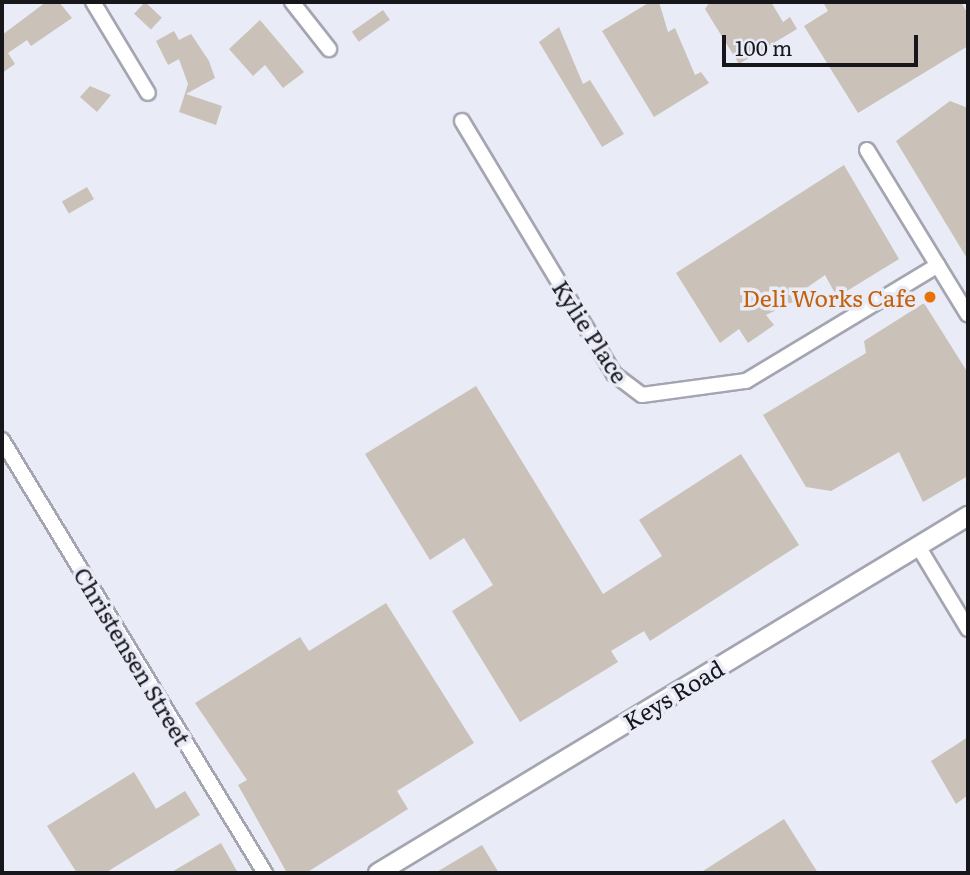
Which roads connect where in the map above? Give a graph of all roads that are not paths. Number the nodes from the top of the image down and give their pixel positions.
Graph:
1 (93, 2) edge
2 (292, 2) edge
3 (329, 49) dead end
4 (148, 93) dead end
5 (462, 121) dead end
6 (867, 150) dead end
7 (938, 265) junction
8 (968, 315) edge
9 (2, 440) edge
10 (968, 516) edge
11 (918, 546) junction
12 (968, 629) edge
13 (264, 873) edge
14 (378, 873) edge

1 - 4 street
2 - 3 street
5 - 7 street, Kylie Place
6 - 7 street
7 - 8 street
9 - 13 street, Christensen Street
10 - 11 street, Keys Road
11 - 12 street
11 - 14 street, Keys Road

